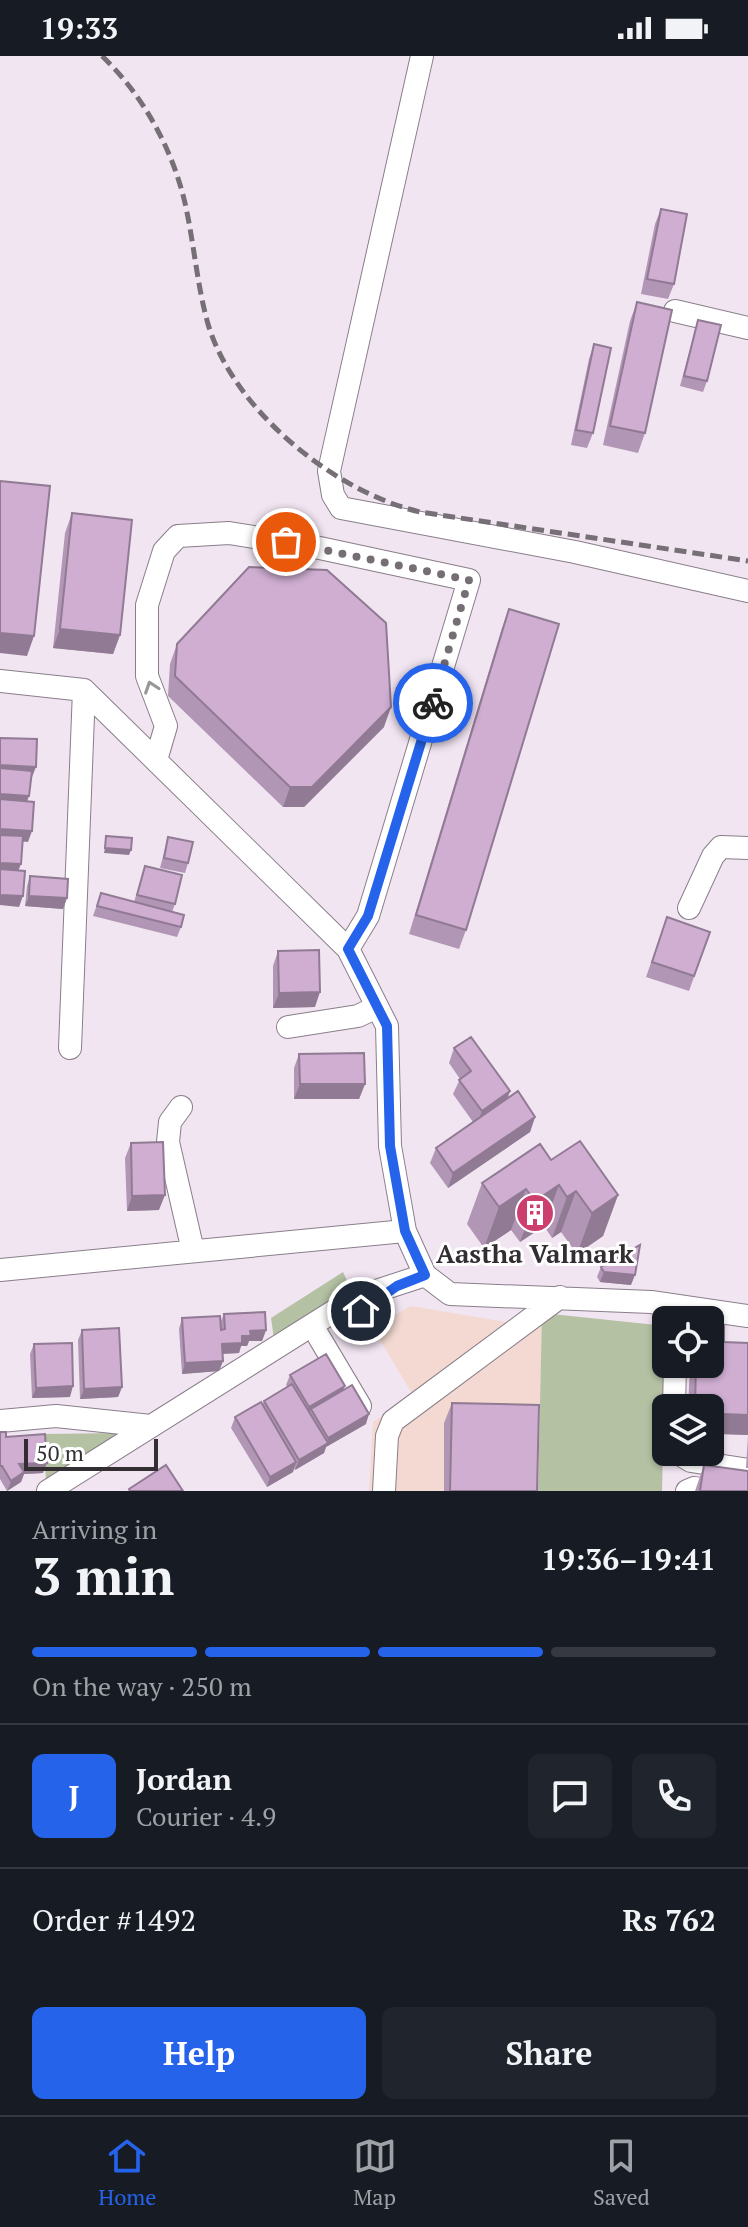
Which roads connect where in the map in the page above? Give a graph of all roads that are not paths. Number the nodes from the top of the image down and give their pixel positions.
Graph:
1 (422, 56) edge
2 (675, 311) edge
3 (748, 328) edge
4 (748, 591) edge
5 (0, 681) edge
6 (84, 690) junction
7 (156, 760) junction
8 (748, 848) edge
9 (689, 908) dead end
10 (348, 949) junction
11 (377, 1007) junction
12 (288, 1027) dead end
13 (70, 1048) dead end
14 (181, 1107) dead end
15 (405, 1231) junction
16 (193, 1251) junction
17 (0, 1270) edge
18 (425, 1275) junction
19 (397, 1286) junction
20 (560, 1297) junction
21 (652, 1310) edge
22 (724, 1315) edge
23 (748, 1316) edge
24 (319, 1337) junction
25 (360, 1406) edge
26 (0, 1421) edge
27 (151, 1426) junction
28 (723, 1466) edge
29 (748, 1470) edge
30 (48, 1491) edge
31 (73, 1491) edge
32 (384, 1491) edge
33 (687, 1491) edge
34 (714, 1491) edge

1 - 4 street
2 - 3 street
5 - 6 street
6 - 7 street
6 - 13 street
7 - 10 street
7 -> 10 street
8 - 9 street
10 - 11 street
11 - 12 street
11 - 15 street
14 - 16 street
15 - 16 street
15 - 18 street
16 - 17 street
18 - 19 street
18 - 20 street
19 - 24 street
19 - 27 street
20 - 21 street
20 - 32 street
22 - 23 street
24 - 25 street
24 - 31 street
26 - 27 street
27 - 30 street
28 - 29 street
33 - 34 street

